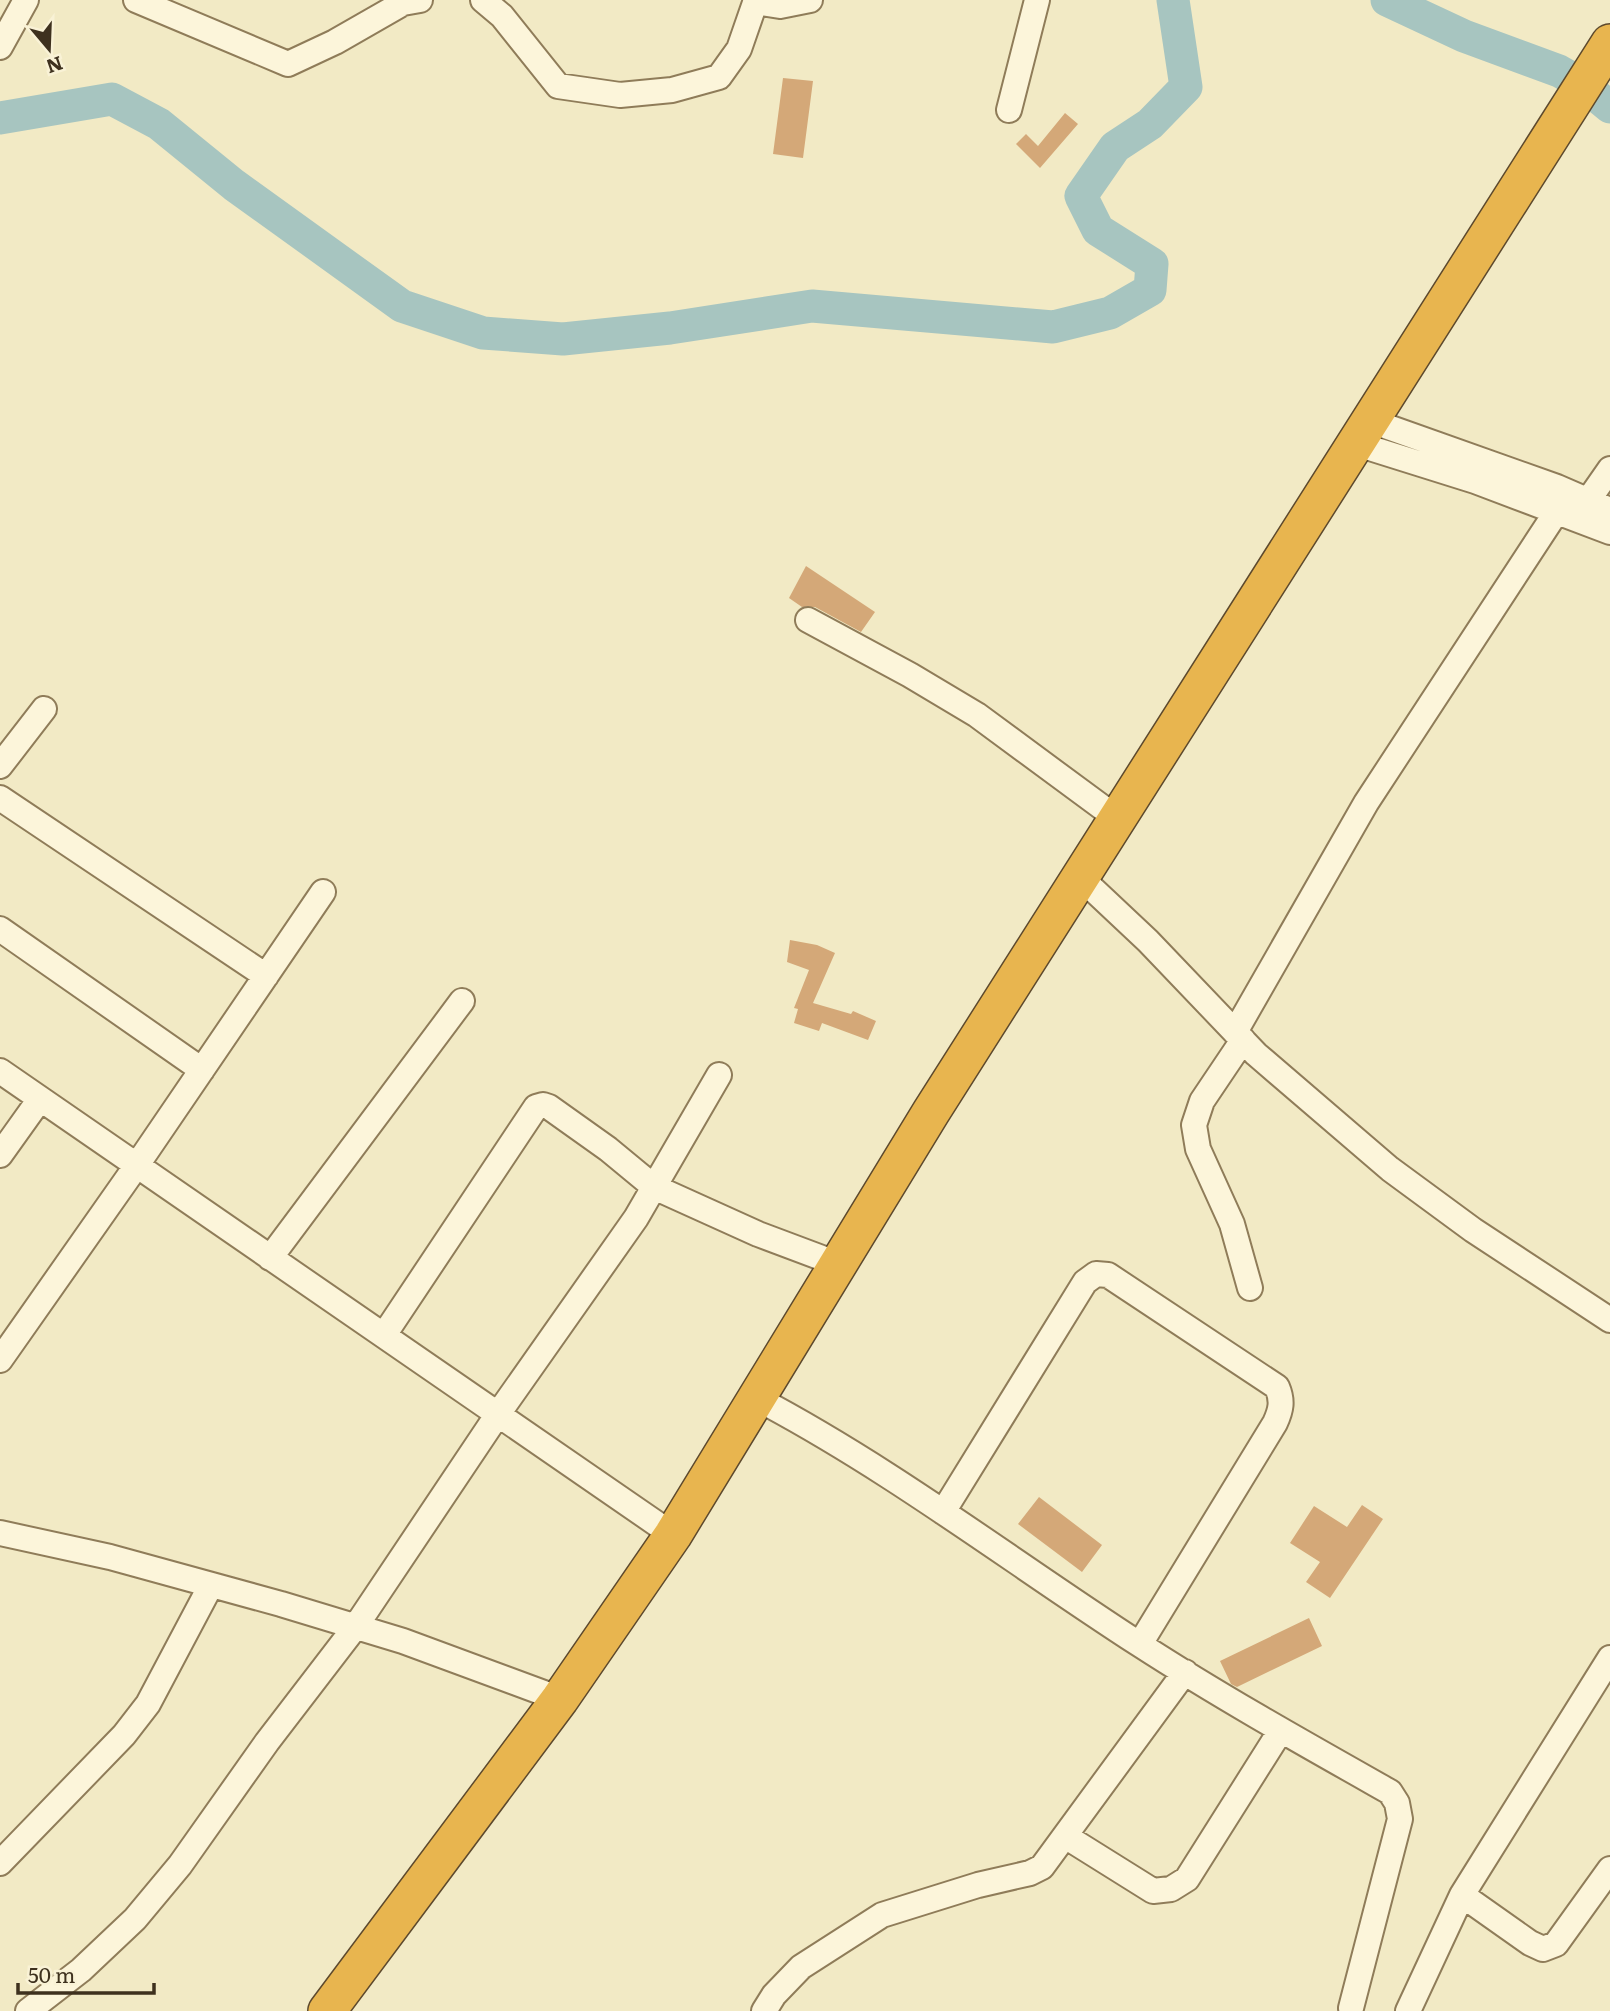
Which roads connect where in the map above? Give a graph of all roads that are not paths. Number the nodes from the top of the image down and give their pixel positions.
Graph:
1 (26, 0) edge
2 (136, 0) edge
3 (420, 0) edge
4 (483, 0) edge
5 (810, 0) edge
6 (1037, 0) edge
7 (755, 1) edge
8 (0, 47) edge
9 (1603, 54) edge
10 (1009, 110) dead end
11 (1364, 433) junction
12 (1610, 469) edge
13 (1583, 510) edge
14 (1610, 532) edge
15 (808, 620) dead end
16 (44, 709) dead end
17 (0, 766) edge
18 (0, 798) edge
19 (1118, 819) junction
20 (1081, 878) junction
21 (323, 892) dead end
22 (0, 929) edge
23 (266, 976) junction
24 (462, 1002) dead end
25 (1239, 1036) junction
26 (202, 1070) junction
27 (0, 1071) edge
28 (719, 1075) dead end
29 (40, 1099) junction
30 (0, 1155) edge
31 (137, 1165) junction
32 (654, 1187) junction
33 (271, 1258) junction
34 (838, 1264) junction
35 (1250, 1288) dead end
36 (1610, 1320) edge
37 (384, 1335) junction
38 (0, 1360) edge
39 (757, 1398) junction
40 (498, 1414) junction
41 (943, 1512) junction
42 (0, 1533) edge
43 (673, 1535) junction
44 (211, 1585) junction
45 (356, 1626) junction
46 (1140, 1644) junction
47 (1610, 1659) edge
48 (1185, 1672) junction
49 (560, 1699) junction
50 (1281, 1730) junction
51 (1065, 1836) junction
52 (0, 1863) edge
53 (1610, 1870) edge
54 (1462, 1895) junction
55 (1351, 2008) dead end
56 (27, 2011) edge
57 (327, 2011) edge
58 (764, 2011) edge
59 (1408, 2011) edge

1 - 8 street
2 - 3 street
4 - 7 street
5 - 7 street
6 - 10 street
9 - 11 highway
11 - 13 street
11 - 13 street
11 - 19 highway
12 - 13 street
13 - 14 street
13 - 25 street
15 - 19 street
16 - 17 street
18 - 23 street
19 - 20 highway
20 - 25 street
20 - 34 highway
21 - 23 street
22 - 26 street
23 - 26 street
24 - 33 street
25 - 35 street
25 - 36 street
26 - 31 street
27 - 29 street
28 - 32 street
29 - 30 street
29 - 31 street
31 - 33 street
31 - 38 street
32 - 34 street
32 - 37 street
32 - 40 street
33 - 37 street
34 - 39 highway
37 - 40 street
39 - 41 street
39 - 43 highway
40 - 43 street
40 - 45 street
41 - 46 street
41 - 46 street
42 - 44 street
43 - 49 highway
44 - 45 street
44 - 52 street
45 - 49 street
45 - 56 street
46 - 48 street
47 - 54 street
48 - 50 street
48 - 51 street
49 - 57 highway
50 - 51 street
50 - 55 street
51 - 58 street
53 - 54 street
54 - 59 street

